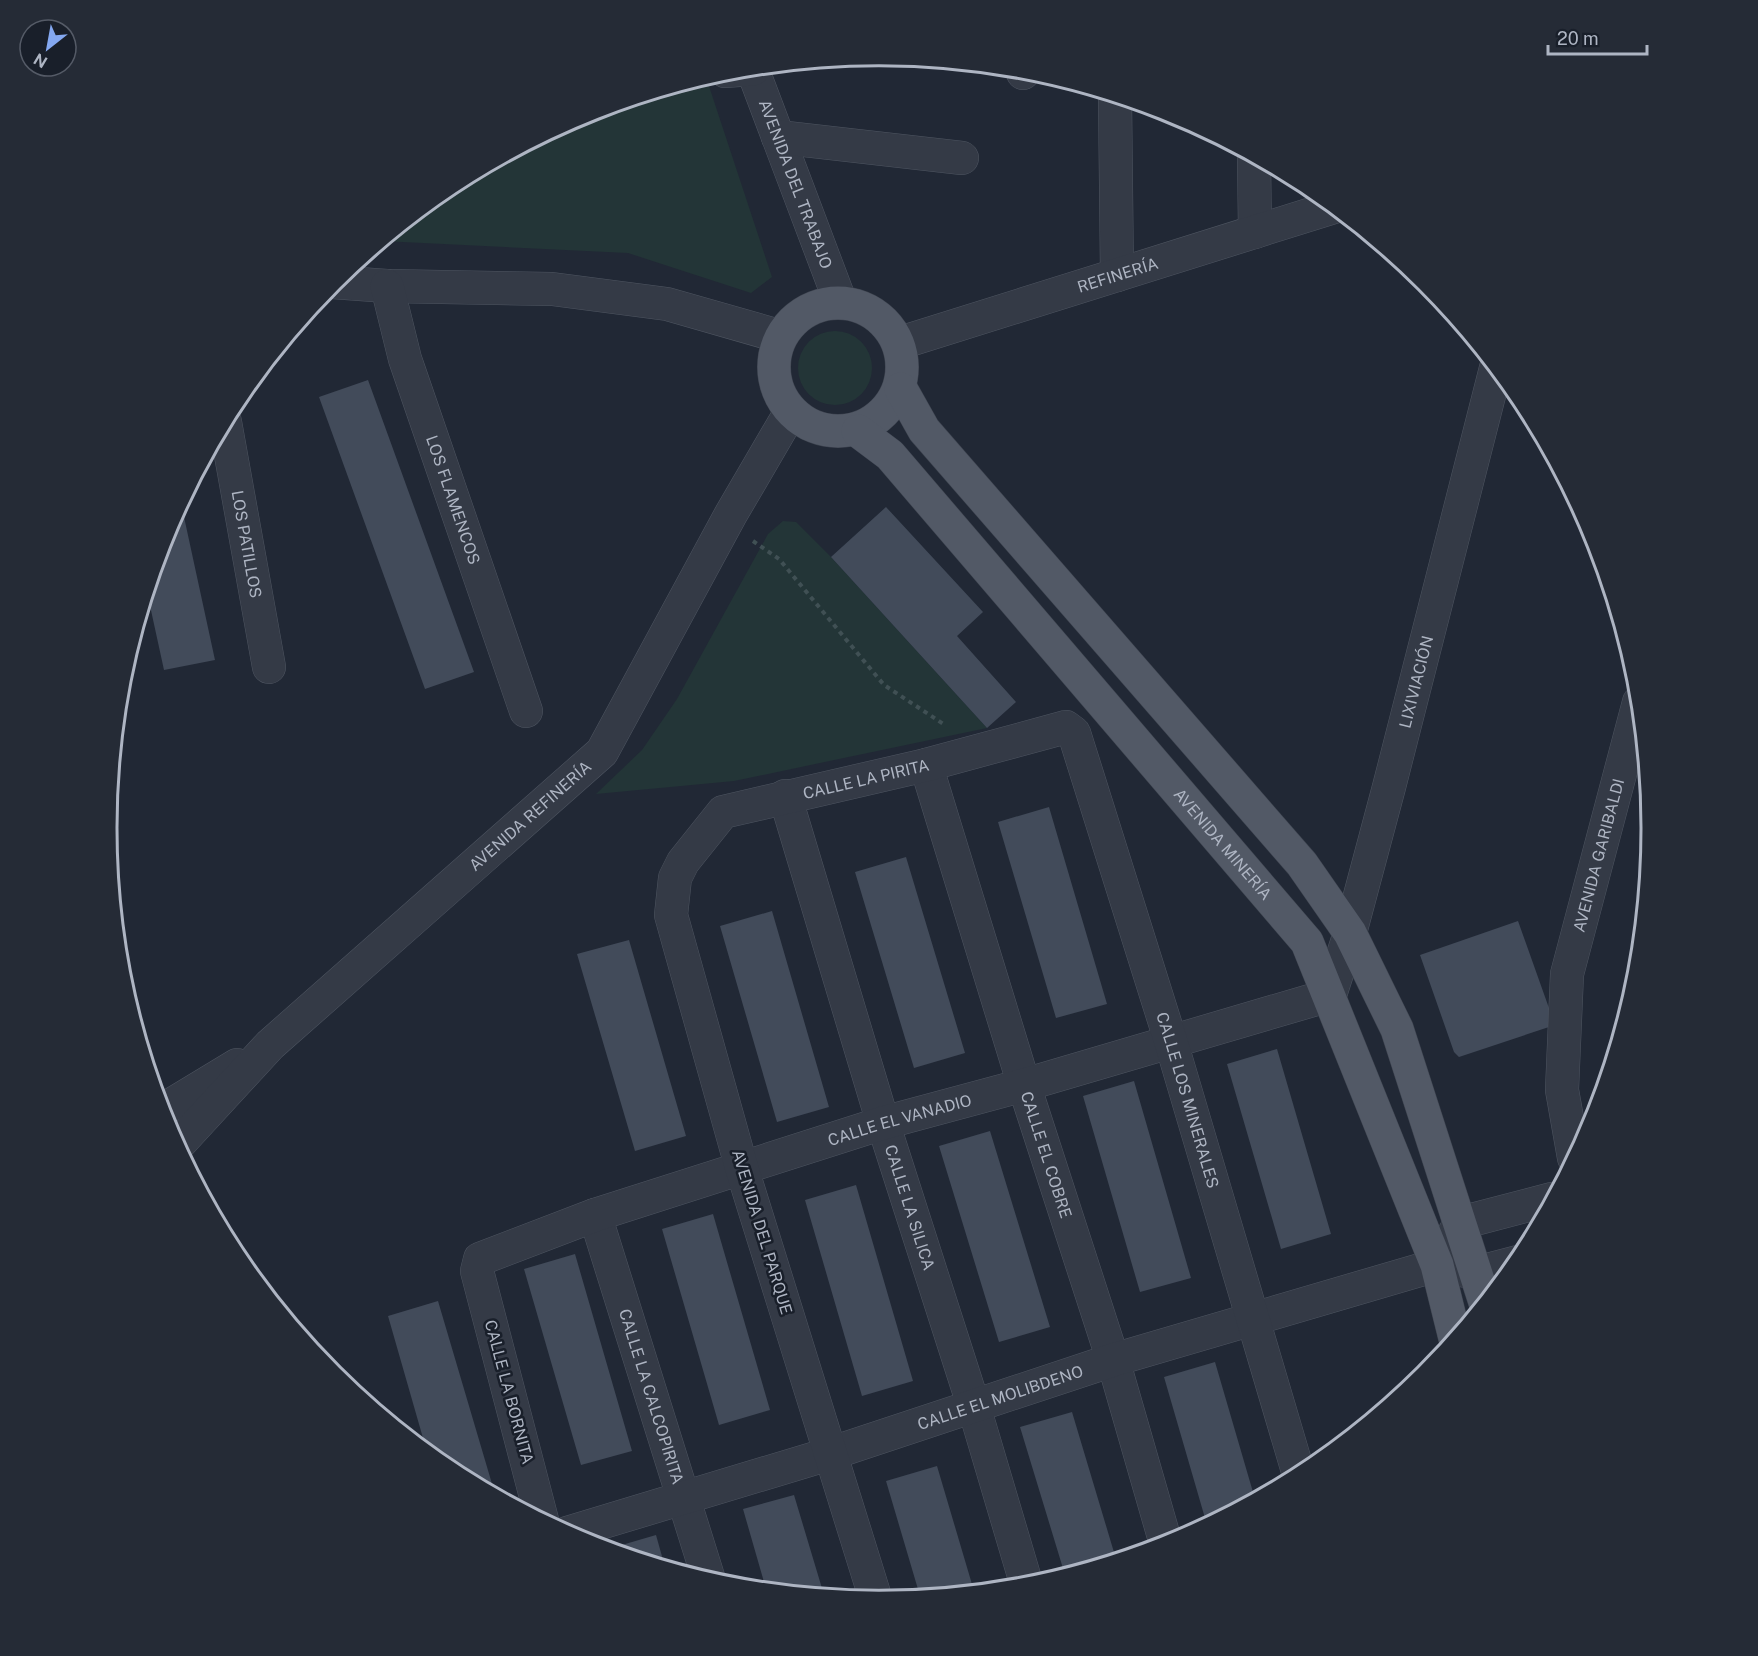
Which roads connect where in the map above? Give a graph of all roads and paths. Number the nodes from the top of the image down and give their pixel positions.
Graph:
1 (748, 78) edge
2 (1115, 103) edge
3 (778, 137) junction
4 (962, 158) dead end
5 (1254, 165) edge
6 (1325, 210) edge
7 (1255, 232) junction
8 (1117, 275) junction
9 (346, 283) edge
10 (387, 286) junction
11 (840, 301) junction
12 (779, 336) junction
13 (900, 343) junction
14 (1494, 377) edge
15 (901, 389) junction
16 (790, 413) junction
17 (858, 431) junction
18 (227, 434) edge
19 (727, 522) junction
20 (269, 667) dead end
21 (526, 711) dead end
22 (1633, 724) edge
23 (1071, 729) joint
24 (968, 754) junction
25 (927, 765) junction
26 (785, 796) junction
27 (683, 862) joint
28 (1350, 933) junction
29 (1330, 995) junction
30 (1171, 1042) junction
31 (270, 1045) junction
32 (1024, 1085) junction
33 (170, 1106) edge
34 (883, 1122) junction
35 (184, 1139) edge
36 (1572, 1144) edge
37 (742, 1169) junction
38 (1543, 1201) edge
39 (595, 1215) junction
40 (1460, 1223) junction
41 (478, 1264) joint
42 (1437, 1265) junction
43 (1494, 1279) edge
44 (1481, 1287) edge
45 (1253, 1318) junction
46 (1453, 1329) edge
47 (1113, 1360) junction
48 (974, 1407) junction
49 (829, 1454) junction
50 (1296, 1466) edge
51 (684, 1499) junction
52 (539, 1510) edge
53 (581, 1529) edge
54 (1163, 1535) edge
55 (707, 1570) edge
56 (1024, 1576) edge
57 (873, 1590) edge

1 - 3 street, AVENIDA DEL TRABAJO
2 - 8 street
3 - 4 street
3 - 11 street, AVENIDA DEL TRABAJO
5 - 7 street
6 - 7 street, REFINERÍA
7 - 8 street, REFINERÍA
8 - 13 street, REFINERÍA
9 - 10 street
10 - 12 street
10 - 21 street, LOS FLAMENCOS
11 - 12 main road
11 - 13 main road
12 - 16 main road
13 - 15 main road
14 - 28 street, LIXIVIACIÓN
15 - 17 main road
15 - 28 main road
16 - 17 main road
16 - 19 street, AVENIDA REFINERÍA
17 - 29 main road, AVENIDA MINERÍA
18 - 20 street, LOS PATILLOS
19 - 24 path
19 - 31 street, AVENIDA REFINERÍA
22 - 36 street, AVENIDA GARIBALDI
23 - 24 street, CALLE LA PIRITA
23 - 30 street, CALLE LOS MINERALES
24 - 25 street, CALLE LA PIRITA
25 - 26 street, CALLE LA PIRITA
25 - 32 street, CALLE EL COBRE
26 - 27 street, CALLE LA PIRITA
26 - 34 street, CALLE LA SILICA
27 - 37 street, AVENIDA DEL PARQUE
28 - 29 street, LIXIVIACIÓN
28 - 40 main road
29 - 30 street, CALLE EL VANADIO
29 - 42 main road, AVENIDA MINERÍA
30 - 32 street, CALLE EL VANADIO
30 - 45 street, CALLE LOS MINERALES
31 - 33 street
31 - 35 street, AVENIDA REFINERÍA
32 - 34 street, CALLE EL VANADIO
32 - 47 street, CALLE EL COBRE
34 - 37 street, CALLE EL VANADIO
34 - 48 street, CALLE LA SILICA
37 - 39 street, CALLE EL VANADIO
37 - 49 street, AVENIDA DEL PARQUE
38 - 40 street
39 - 41 street, CALLE EL VANADIO
39 - 51 street, CALLE LA CALCOPIRITA
40 - 42 street
40 - 44 main road
41 - 52 street, CALLE LA BORNITA
42 - 44 street
42 - 45 street, CALLE EL MOLIBDENO
42 - 46 main road, AVENIDA MINERÍA
43 - 44 street
45 - 47 street, CALLE EL MOLIBDENO
45 - 50 street, CALLE LOS MINERALES
47 - 48 street, CALLE EL MOLIBDENO
47 - 54 street, CALLE EL COBRE
48 - 49 street, CALLE EL MOLIBDENO
48 - 56 street, CALLE LA SILICA
49 - 51 street, CALLE EL MOLIBDENO
49 - 57 street, AVENIDA DEL PARQUE
51 - 53 street, CALLE EL MOLIBDENO
51 - 55 street, CALLE LA CALCOPIRITA

